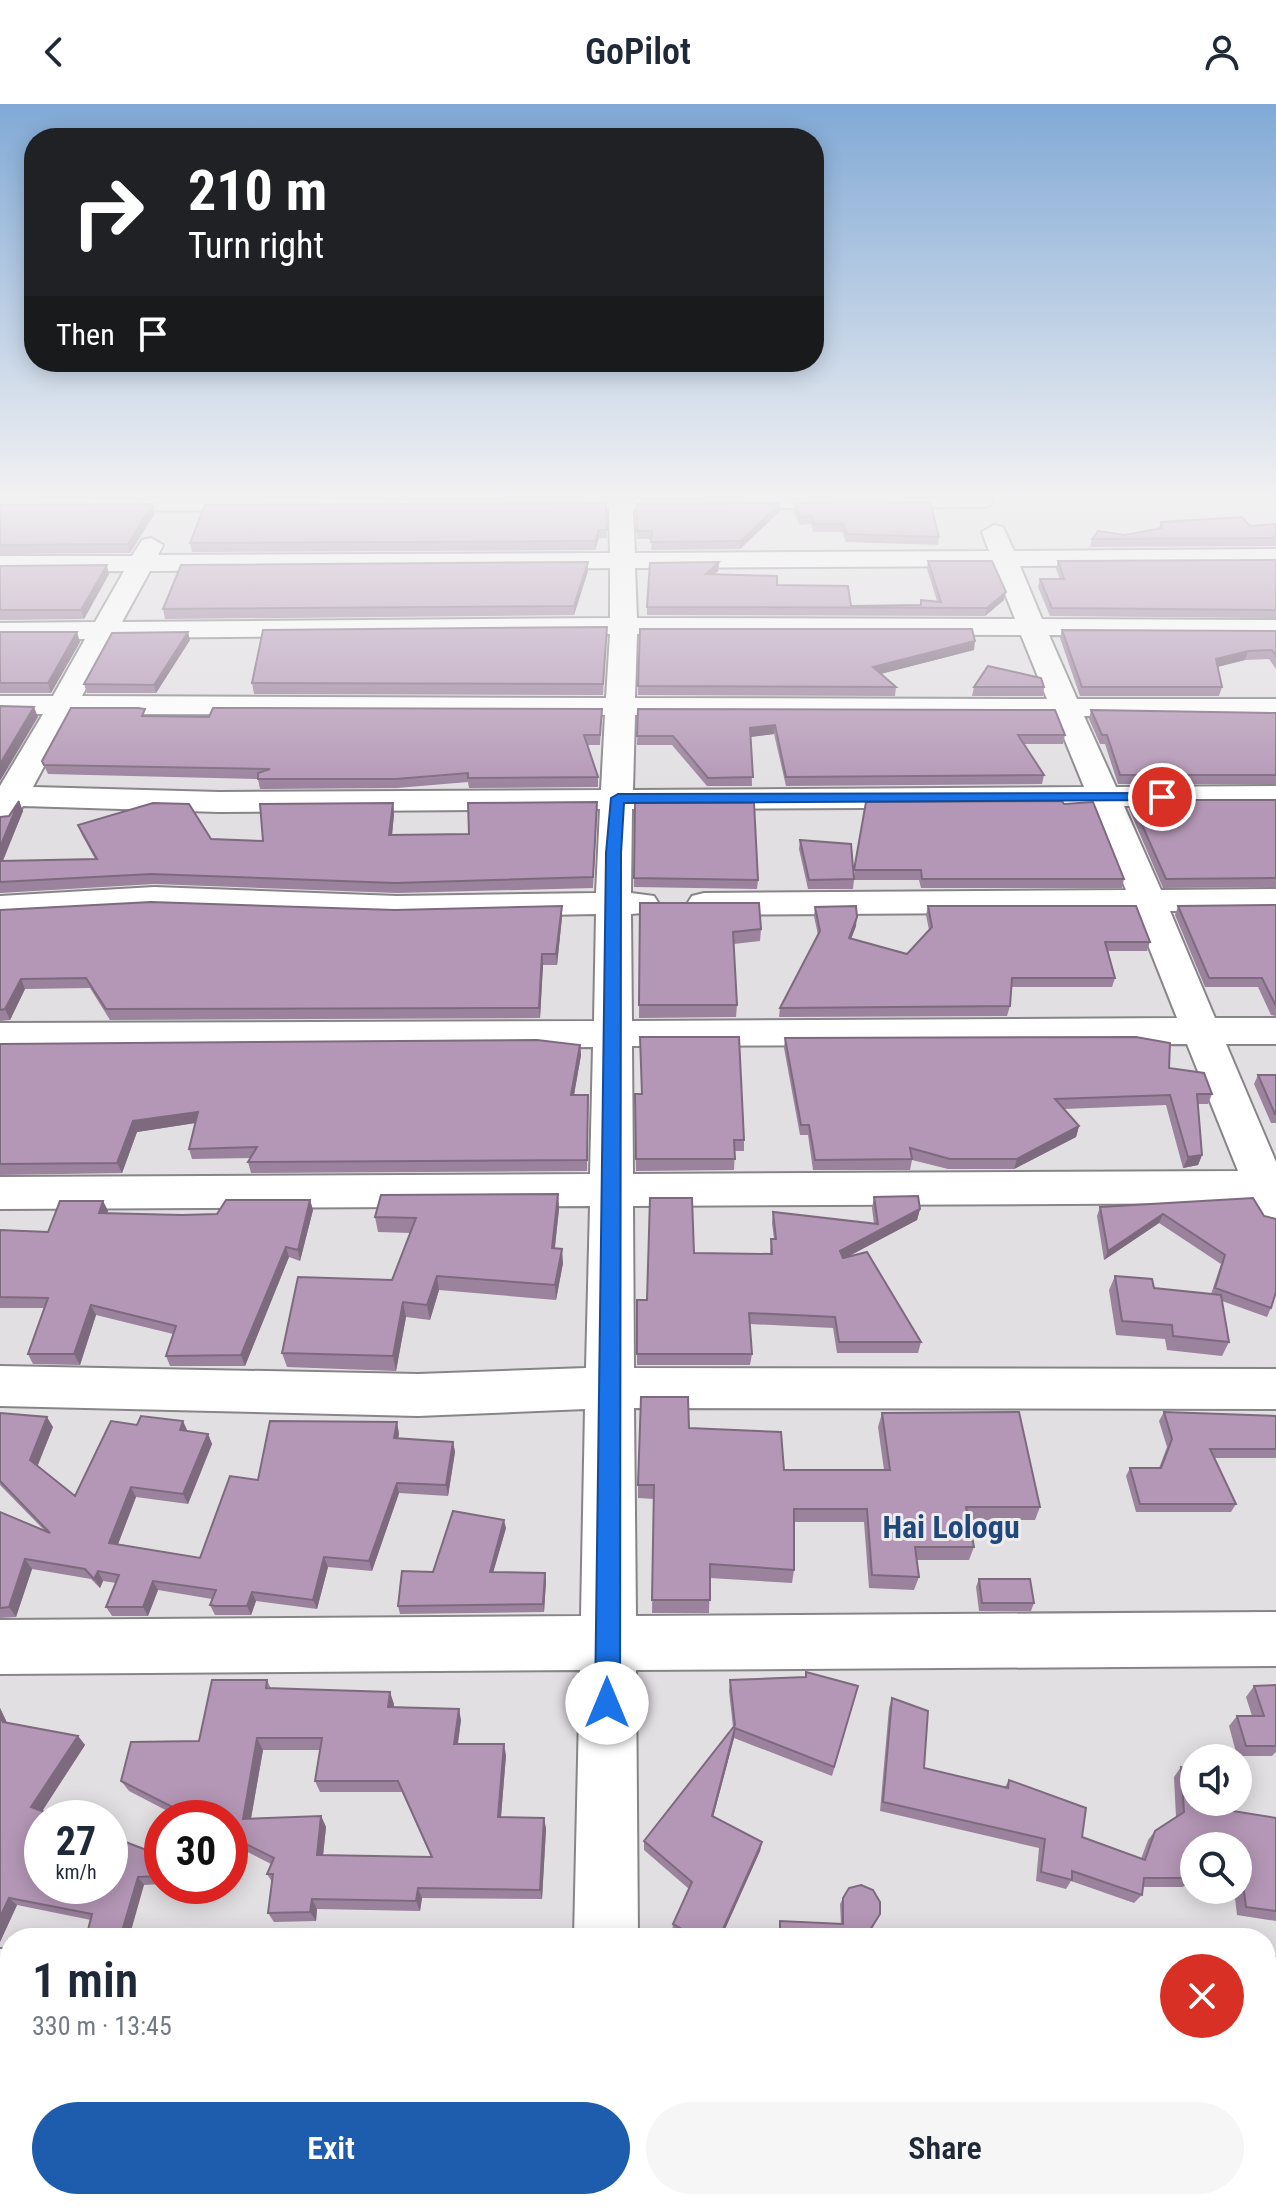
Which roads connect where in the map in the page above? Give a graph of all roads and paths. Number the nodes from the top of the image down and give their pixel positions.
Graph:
1 (122, 596) edge
2 (623, 596) edge
3 (1021, 596) edge
4 (624, 626) junction
5 (1035, 627) junction
6 (1276, 628) edge
7 (0, 631) edge
8 (104, 631) junction
9 (0, 705) edge
10 (62, 705) junction
11 (1063, 708) junction
12 (1276, 708) edge
13 (620, 709) junction
14 (1276, 796) edge
15 (618, 798) junction
16 (1105, 798) junction
17 (4, 803) edge
18 (1147, 900) junction
19 (1276, 900) edge
20 (616, 904) junction
21 (0, 907) edge
22 (1201, 1031) junction
23 (1276, 1031) edge
24 (612, 1033) junction
25 (0, 1036) edge
26 (611, 1190) junction
27 (0, 1193) edge
28 (1272, 1196) edge
29 (0, 1386) edge
30 (609, 1388) junction
31 (1276, 1389) edge
32 (1276, 1639) edge
33 (608, 1644) junction
34 (0, 1647) edge
35 (606, 1928) edge

1 - 8 street
2 - 4 street
3 - 5 street
4 - 5 street
4 - 8 street
4 - 13 street
5 - 6 street
5 - 11 street
7 - 8 street
8 - 10 street
9 - 10 street
10 - 13 street
10 - 17 street
11 - 12 street
11 - 13 street
11 - 16 street
13 - 15 street
14 - 16 street
15 - 16 street
15 - 17 street
15 - 20 street
16 - 18 street
18 - 19 street
18 - 20 street
18 - 22 street
20 - 21 street
20 - 24 street
22 - 23 street
22 - 24 street
22 - 28 street
24 - 25 street
24 - 26 street
26 - 27 street
26 - 28 street
26 - 30 street
29 - 30 street
30 - 31 street
30 - 33 street
32 - 33 street
33 - 34 street
33 - 35 street

